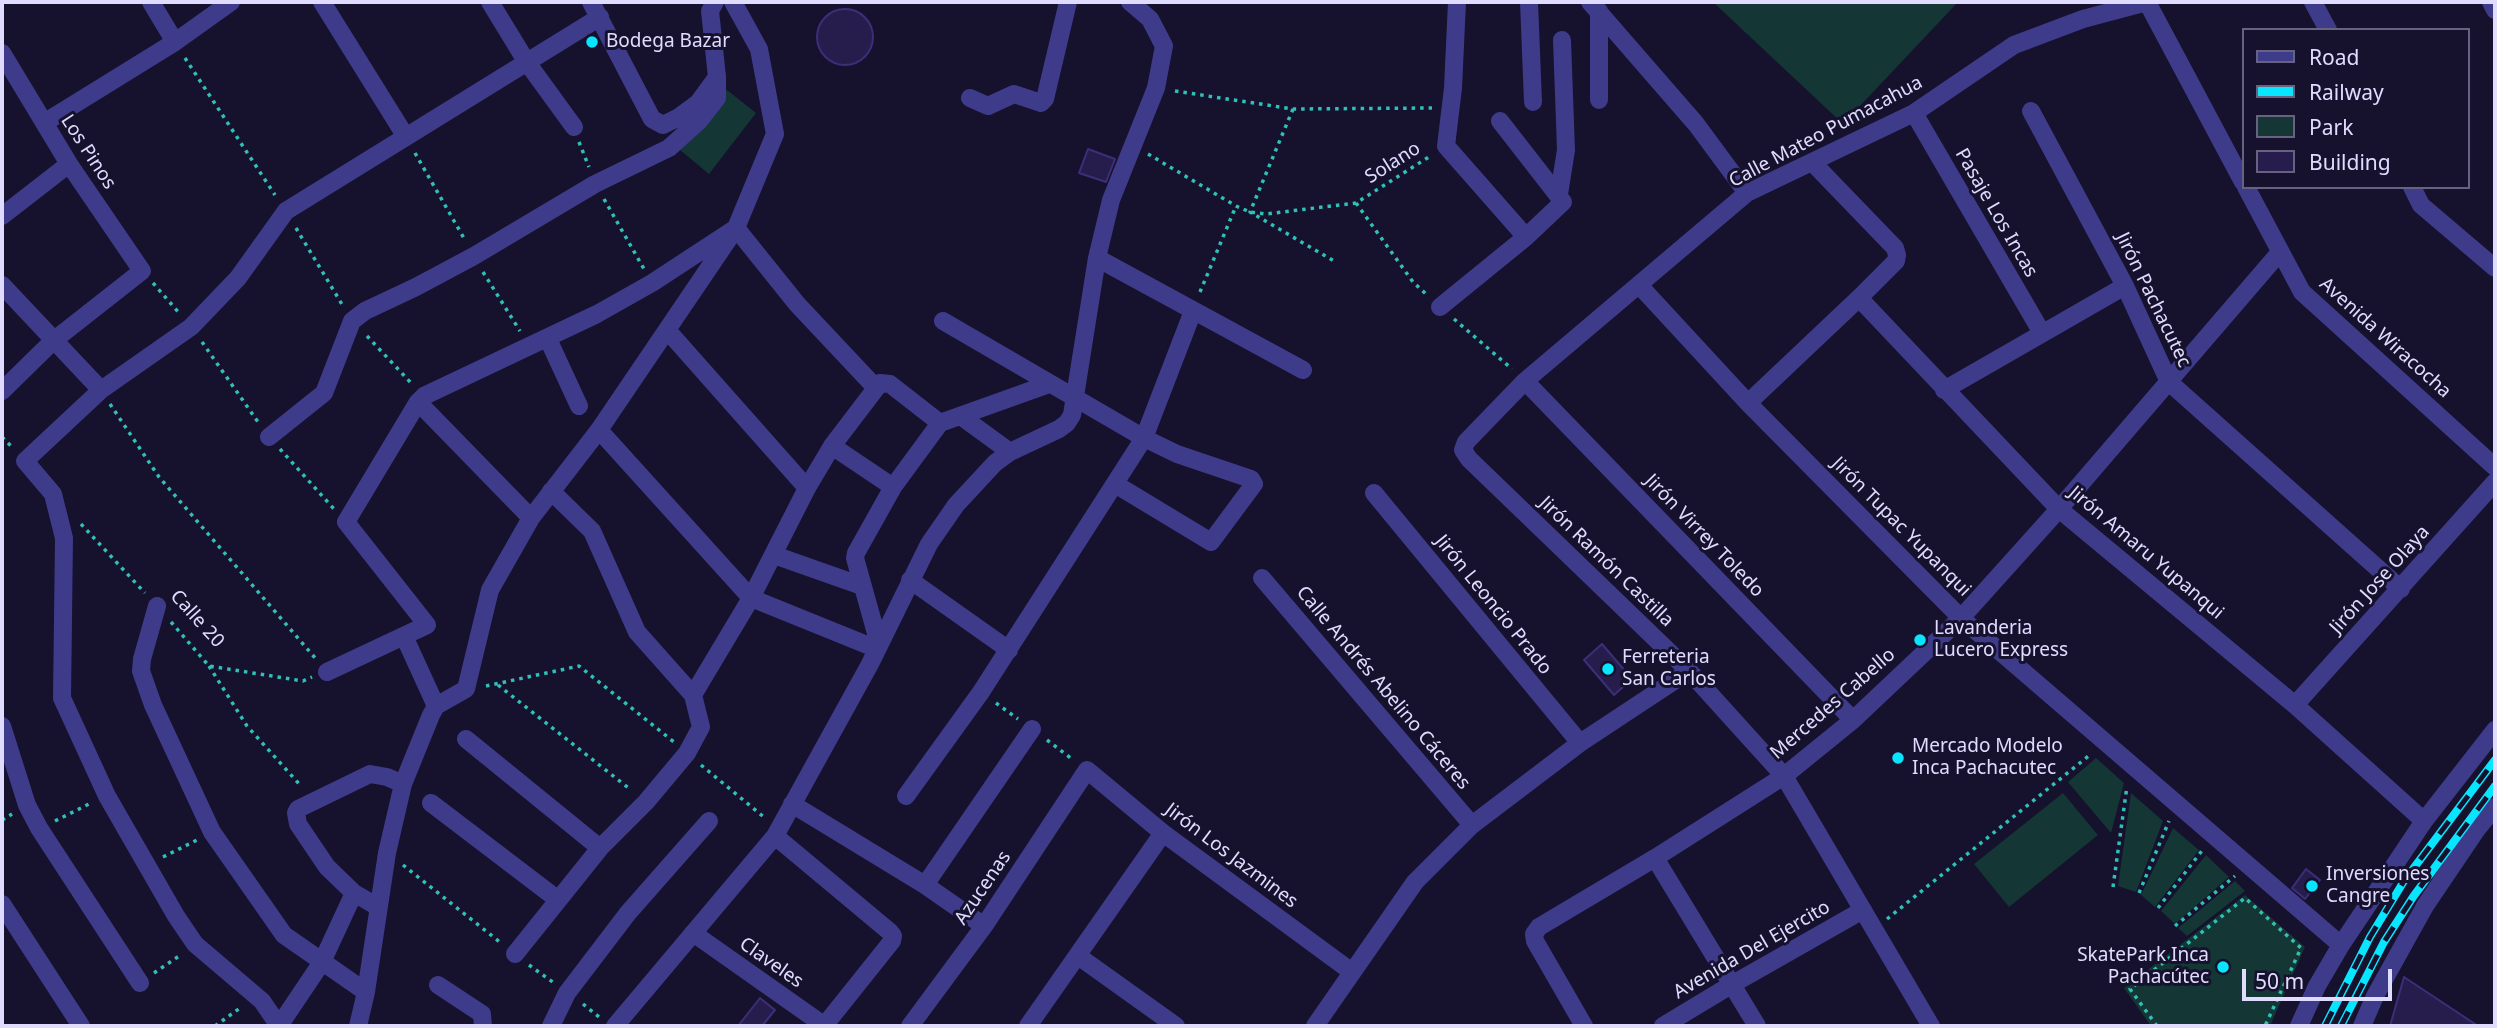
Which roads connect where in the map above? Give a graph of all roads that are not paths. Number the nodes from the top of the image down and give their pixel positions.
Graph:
1 (150, 2) edge
2 (231, 2) edge
3 (322, 2) edge
4 (490, 2) edge
5 (715, 2) edge
6 (733, 2) edge
7 (1068, 2) edge
8 (1130, 2) edge
9 (1457, 2) edge
10 (1529, 2) edge
11 (2147, 2) edge
12 (2313, 2) edge
13 (2491, 2) edge
14 (1595, 7) edge
15 (595, 10) edge
16 (2495, 10) edge
17 (2327, 28) edge
18 (1562, 40) dead end
19 (175, 42) junction
20 (2, 53) edge
21 (526, 61) junction
22 (717, 78) junction
23 (970, 98) dead end
24 (1599, 100) dead end
25 (1533, 102) dead end
26 (2031, 111) dead end
27 (1914, 113) junction
28 (1500, 121) dead end
29 (44, 123) junction
30 (574, 127) road end
31 (406, 137) junction
32 (1812, 162) junction
33 (69, 164) junction
34 (2242, 180) edge
35 (2247, 189) edge
36 (2413, 189) edge
37 (1747, 193) junction
38 (1559, 194) junction
39 (2, 216) edge
40 (736, 229) junction
41 (1526, 237) junction
42 (2280, 252) junction
43 (1097, 258) junction
44 (2495, 268) edge
45 (2, 285) edge
46 (1639, 285) junction
47 (2125, 286) junction
48 (1859, 298) junction
49 (1440, 307) dead end
50 (1193, 310) junction
51 (943, 321) dead end
52 (667, 330) junction
53 (2042, 333) junction
54 (548, 339) junction
55 (53, 341) junction
56 (1304, 370) dead end
57 (1525, 381) junction
58 (2169, 382) junction
59 (1049, 384) junction
60 (876, 388) junction
61 (101, 390) junction
62 (1944, 390) junction
63 (2, 391) edge
64 (1075, 398) junction
65 (418, 401) junction
66 (1748, 403) junction
67 (579, 406) dead end
68 (962, 417) junction
69 (940, 423) junction
70 (599, 430) junction
71 (269, 437) dead end
72 (1143, 438) junction
73 (1466, 442) joint
74 (832, 446) junction
75 (1010, 452) junction
76 (2495, 467) edge
77 (2495, 482) edge
78 (1115, 484) junction
79 (893, 487) junction
80 (807, 488) junction
81 (551, 491) junction
82 (1374, 493) dead end
83 (2059, 509) junction
84 (531, 518) junction
85 (774, 555) junction
86 (1262, 578) dead end
87 (911, 580) junction
88 (862, 586) junction
89 (2401, 589) junction
90 (751, 598) junction
91 (157, 606) road end
92 (1961, 618) junction
93 (404, 636) junction
94 (878, 646) junction
95 (1009, 650) junction
96 (1689, 671) junction
97 (327, 672) road end
98 (693, 695) junction
99 (2295, 705) junction
100 (436, 706) junction
101 (1853, 720) junction
102 (2, 726) edge
103 (1032, 729) dead end
104 (2495, 730) edge
105 (466, 740) dead end
106 (1580, 743) junction
107 (1087, 770) joint
108 (1784, 776) junction
109 (403, 784) junction
110 (906, 796) dead end
111 (431, 803) dead end
112 (792, 804) junction
113 (2495, 807) edge
114 (709, 821) dead end
115 (2424, 821) junction
116 (1472, 825) junction
117 (1163, 833) junction
118 (775, 836) junction
119 (600, 848) junction
120 (1655, 858) junction
121 (925, 886) junction
122 (354, 893) junction
123 (558, 899) junction
124 (2, 904) edge
125 (378, 907) junction
126 (1863, 910) junction
127 (984, 926) junction
128 (693, 933) junction
129 (2341, 945) junction
130 (515, 954) road end
131 (1078, 956) junction
132 (322, 962) junction
133 (1352, 972) junction
134 (140, 983) road end
135 (438, 985) dead end
136 (1731, 985) junction
137 (366, 992) junction
138 (259, 999) junction
139 (608, 1022) edge
140 (81, 1026) edge
141 (263, 1026) edge
142 (279, 1026) edge
143 (358, 1026) edge
144 (483, 1026) edge
145 (551, 1026) edge
146 (825, 1026) edge
147 (910, 1026) edge
148 (1028, 1026) edge
149 (1176, 1026) edge
150 (1315, 1026) edge
151 (1584, 1026) edge
152 (1663, 1026) edge
153 (1756, 1026) edge
154 (1931, 1026) edge
155 (2299, 1026) edge
156 (2362, 1026) edge

1 - 19 street
2 - 19 street
3 - 31 street
4 - 21 street
5 - 22 street
6 - 40 street
7 - 23 street
8 - 43 street
9 - 41 street
10 - 25 street
11 - 27 street, Calle Mateo Pumacahua
11 - 34 street
12 - 17 street
13 - 16 street
14 - 24 street
14 - 37 street
15 - 21 street
15 - 22 street
18 - 38 street
19 - 29 street
20 - 29 street, Los Pinos
21 - 30 street
21 - 31 street
22 - 71 street
26 - 47 street, Jirón Pachacutec
27 - 32 street, Calle Mateo Pumacahua
27 - 53 street, Pasaje Los Incas
28 - 38 street
29 - 33 street, Los Pinos
31 - 61 street
32 - 37 street, Calle Mateo Pumacahua
32 - 48 street
33 - 39 street
33 - 55 street, Los Pinos
35 - 42 street, Avenida Wiracocha
36 - 44 street
37 - 46 street, Calle Mateo Pumacahua
38 - 41 street
40 - 52 street
40 - 54 street
40 - 60 street
41 - 49 street
42 - 58 street, Mercedes Cabello
42 - 76 street, Avenida Wiracocha
43 - 50 street
43 - 64 street
45 - 55 street
46 - 57 street, Calle Mateo Pumacahua
46 - 66 street, Jirón Tupac Yupanqui
47 - 53 street
47 - 58 street, Jirón Pachacutec
48 - 62 street, Jirón Amaru Yupanqui
48 - 66 street
50 - 56 street
50 - 72 street
51 - 59 street
52 - 70 street
52 - 80 street
53 - 62 street
54 - 65 street
54 - 67 street
55 - 61 street
55 - 63 street
57 - 73 street, Calle Mateo Pumacahua
57 - 101 street, Jirón Virrey Toledo
58 - 83 street, Mercedes Cabello
58 - 89 street, Jirón Pachacutec
59 - 64 street
59 - 68 street
60 - 69 street
60 - 74 street
61 - 138 street
62 - 83 street, Jirón Amaru Yupanqui
64 - 72 street
64 - 75 street
65 - 84 street
65 - 93 street
66 - 92 street, Jirón Tupac Yupanqui
68 - 69 street
68 - 75 street
69 - 79 street
70 - 81 street
70 - 90 street
72 - 78 street
72 - 78 street
73 - 96 street, Jirón Ramón Castilla
74 - 79 street
74 - 80 street
75 - 87 street
77 - 89 street, Jirón Jose Olaya
78 - 95 street
79 - 88 street
80 - 85 street
81 - 84 street
81 - 98 street
82 - 106 street, Jirón Leoncio Prado
83 - 92 street, Mercedes Cabello
83 - 99 street, Jirón Amaru Yupanqui
84 - 100 street
85 - 88 street
85 - 90 street
86 - 116 street, Calle Andrés Abelino Cáceres
87 - 94 street
87 - 95 street
88 - 94 street
89 - 99 street, Jirón Jose Olaya
90 - 94 street
90 - 98 street
91 - 132 street
92 - 101 street, Mercedes Cabello
92 - 129 street, Jirón Tupac Yupanqui
93 - 97 street
93 - 100 street
94 - 112 street
95 - 110 street
96 - 106 street
96 - 108 street, Jirón Ramón Castilla
98 - 119 street
99 - 115 street, Jirón Amaru Yupanqui
100 - 109 street
101 - 108 street, Mercedes Cabello
102 - 134 street
103 - 121 street
104 - 115 street
105 - 119 street
106 - 116 street
107 - 117 street, Jirón Los Jazmines
107 - 127 street, Azucenas
108 - 120 street, Mercedes Cabello
108 - 126 street, Jirón Ramón Castilla
109 - 122 street
109 - 125 street
111 - 123 street
112 - 118 street
112 - 121 street
113 - 156 street
114 - 145 street
115 - 129 street
116 - 133 street
117 - 131 street
117 - 133 street, Jirón Los Jazmines
118 - 128 street
118 - 146 street
119 - 123 street
120 - 136 street
120 - 151 street, Mercedes Cabello
121 - 127 street
122 - 125 street
122 - 132 street
123 - 130 street
124 - 140 street
125 - 137 street
126 - 136 street, Avenida Del Ejercito
126 - 154 street, Jirón Ramón Castilla
127 - 147 street, Azucenas
128 - 139 street
128 - 146 street, Claveles
129 - 155 street
131 - 148 street
131 - 149 street
132 - 137 street
132 - 142 street
133 - 150 street
135 - 144 street
136 - 152 street, Avenida Del Ejercito
136 - 153 street
137 - 143 street
138 - 141 street
138 - 142 street

